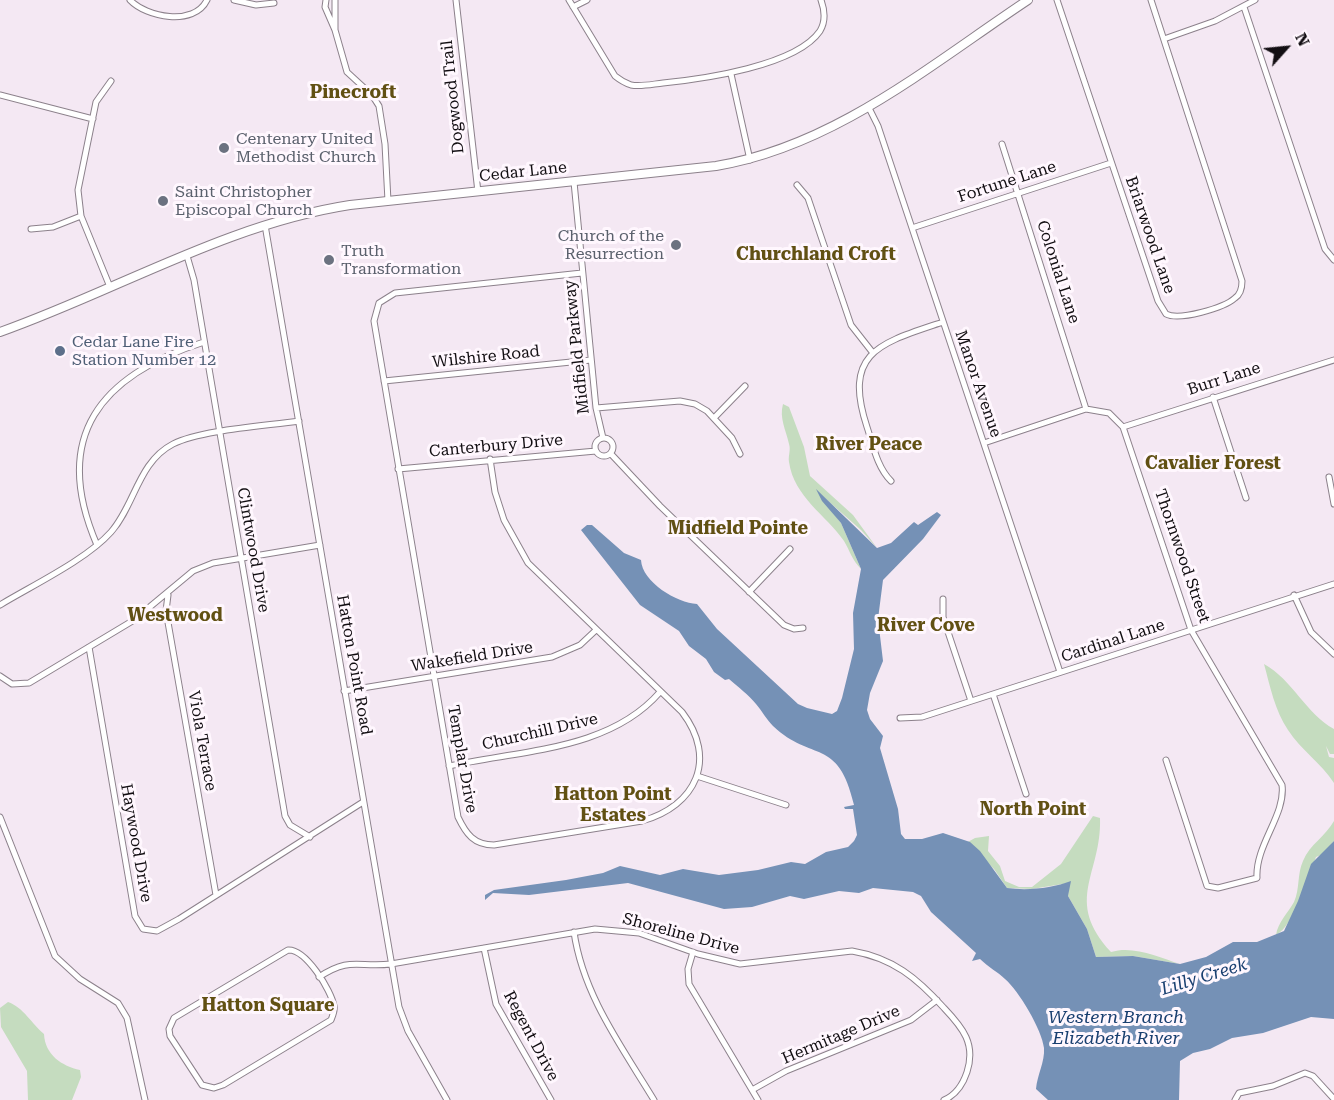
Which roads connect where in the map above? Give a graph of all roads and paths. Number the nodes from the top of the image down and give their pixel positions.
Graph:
1 (130, 0) edge
2 (207, 0) edge
3 (234, 0) edge
4 (326, 0) edge
5 (335, 0) edge
6 (456, 0) edge
7 (569, 0) edge
8 (586, 0) edge
9 (821, 0) edge
10 (1028, 0) edge
11 (1057, 0) edge
12 (1151, 0) edge
13 (1255, 0) edge
14 (274, 3) dead end
15 (573, 7) junction
16 (1244, 7) junction
17 (335, 30) junction
18 (1164, 39) junction
19 (731, 74) junction
20 (111, 81) dead end
21 (0, 95) edge
22 (868, 106) junction
23 (93, 119) junction
24 (1002, 144) dead end
25 (750, 160) junction
26 (1111, 163) junction
27 (574, 182) junction
28 (797, 185) dead end
29 (478, 192) junction
30 (1018, 193) junction
31 (388, 201) junction
32 (81, 216) junction
33 (265, 225) junction
34 (912, 228) junction
35 (31, 229) dead end
36 (186, 256) junction
37 (1334, 260) edge
38 (582, 273) junction
39 (110, 287) junction
40 (943, 322) junction
41 (0, 333) edge
42 (204, 342) junction
43 (873, 353) junction
44 (591, 360) junction
45 (1334, 360) edge
46 (384, 381) junction
47 (745, 386) dead end
48 (1213, 397) junction
49 (596, 408) junction
50 (1086, 409) junction
51 (714, 418) junction
52 (299, 421) junction
53 (1124, 427) junction
54 (220, 433) junction
55 (603, 438) junction
56 (984, 443) junction
57 (596, 451) junction
58 (611, 454) junction
59 (740, 454) dead end
60 (490, 459) junction
61 (398, 469) junction
62 (1329, 477) dead end
63 (891, 481) dead end
64 (1246, 498) dead end
65 (1334, 504) edge
66 (97, 545) junction
67 (320, 545) junction
68 (790, 549) dead end
69 (241, 558) junction
70 (1334, 584) edge
71 (169, 592) junction
72 (749, 592) junction
73 (1294, 595) junction
74 (943, 599) dead end
75 (0, 605) edge
76 (803, 628) dead end
77 (596, 630) junction
78 (1191, 630) junction
79 (89, 647) junction
80 (1334, 654) edge
81 (1060, 672) junction
82 (0, 676) edge
83 (434, 677) junction
84 (344, 691) junction
85 (660, 692) junction
86 (993, 694) junction
87 (971, 701) junction
88 (900, 718) dead end
89 (1166, 760) dead end
90 (449, 766) junction
91 (697, 776) junction
92 (1283, 789) junction
93 (1291, 789) dead end
94 (1026, 794) dead end
95 (363, 802) junction
96 (786, 805) dead end
97 (0, 817) edge
98 (310, 837) junction
99 (216, 895) junction
100 (574, 932) junction
101 (484, 948) junction
102 (693, 952) junction
103 (391, 964) junction
104 (319, 977) junction
105 (937, 1000) junction
106 (752, 1090) junction
107 (145, 1100) edge
108 (447, 1100) edge
109 (551, 1100) edge
110 (654, 1100) edge
111 (758, 1100) edge
112 (944, 1100) edge
113 (1235, 1100) edge
114 (1334, 1100) edge

1 - 2 street
3 - 14 street
4 - 17 street
5 - 17 street
6 - 29 street, Dogwood Trail
7 - 15 street
8 - 15 street
9 - 19 street
10 - 22 main road, Cedar Lane
11 - 26 street, Briarwood Lane
12 - 18 street, Briarwood Lane
13 - 16 street
15 - 19 street
16 - 18 street
16 - 37 street
17 - 31 street
18 - 26 street, Briarwood Lane
19 - 25 street
20 - 23 street
21 - 23 street
22 - 25 main road, Cedar Lane
22 - 34 street, Manor Avenue
23 - 32 street
24 - 30 street, Colonial Lane
25 - 27 main road, Cedar Lane
26 - 30 street, Fortune Lane
27 - 29 main road, Cedar Lane
27 - 38 street, Midfield Parkway
28 - 43 street
29 - 31 main road, Cedar Lane
30 - 34 street, Fortune Lane
30 - 50 street, Colonial Lane
31 - 33 main road, Cedar Lane
32 - 35 street
32 - 39 street
33 - 36 main road, Cedar Lane
33 - 52 street, Hatton Point Road
34 - 40 street, Manor Avenue
36 - 39 main road, Cedar Lane
36 - 42 street, Clintwood Drive
38 - 44 street, Midfield Parkway
38 - 46 street, Templar Drive
39 - 41 main road, Cedar Lane
40 - 43 street
40 - 56 street, Manor Avenue
42 - 54 street, Clintwood Drive
42 - 66 street
43 - 63 street
44 - 46 street, Wilshire Road
44 - 49 street, Midfield Parkway
45 - 48 street, Burr Lane
46 - 61 street, Templar Drive
47 - 51 street
48 - 53 street, Burr Lane
48 - 64 street
49 - 51 street
49 - 55 street, Midfield Parkway
50 - 53 street
50 - 56 street
51 - 59 street
52 - 54 street
52 - 67 street, Hatton Point Road
53 - 78 street, Thornwood Street
54 - 66 street
54 - 69 street, Clintwood Drive
55 - 57 street
55 - 58 street
56 - 81 street, Manor Avenue
57 - 58 street
57 - 60 street, Canterbury Drive
58 - 72 street
60 - 61 street, Canterbury Drive
60 - 77 street, Templar Drive
61 - 83 street, Templar Drive
62 - 65 street
66 - 75 street
67 - 69 street
67 - 84 street, Hatton Point Road
68 - 72 street
69 - 71 street
69 - 98 street, Clintwood Drive
70 - 73 street, Cardinal Lane
71 - 79 street
71 - 99 street, Viola Terrace
72 - 76 street
73 - 78 street, Cardinal Lane
73 - 80 street
74 - 87 street
77 - 83 street, Wakefield Drive
77 - 85 street, Templar Drive
78 - 81 street, Cardinal Lane
78 - 92 street, Thornwood Street
79 - 82 street
79 - 99 street, Haywood Drive
81 - 86 street, Cardinal Lane
83 - 84 street, Wakefield Drive
83 - 90 street, Templar Drive
84 - 95 street, Hatton Point Road
85 - 90 street, Churchill Drive
85 - 91 street, Templar Drive
86 - 87 street, Cardinal Lane
86 - 94 street
87 - 88 street, Cardinal Lane
89 - 92 street
90 - 91 street, Templar Drive
91 - 96 street
92 - 93 street
95 - 98 street, Haywood Drive
95 - 103 street, Hatton Point Road
97 - 107 street
98 - 99 street, Haywood Drive
100 - 101 street, Shoreline Drive
100 - 102 street, Shoreline Drive
100 - 110 street
101 - 103 street, Shoreline Drive
101 - 109 street, Regent Drive
102 - 105 street, Shoreline Drive
102 - 106 street
103 - 104 street, Shoreline Drive
103 - 108 street, Hatton Point Road
104 - 104 street
105 - 106 street, Hermitage Drive
105 - 112 street, Shoreline Drive
106 - 111 street
113 - 114 street

